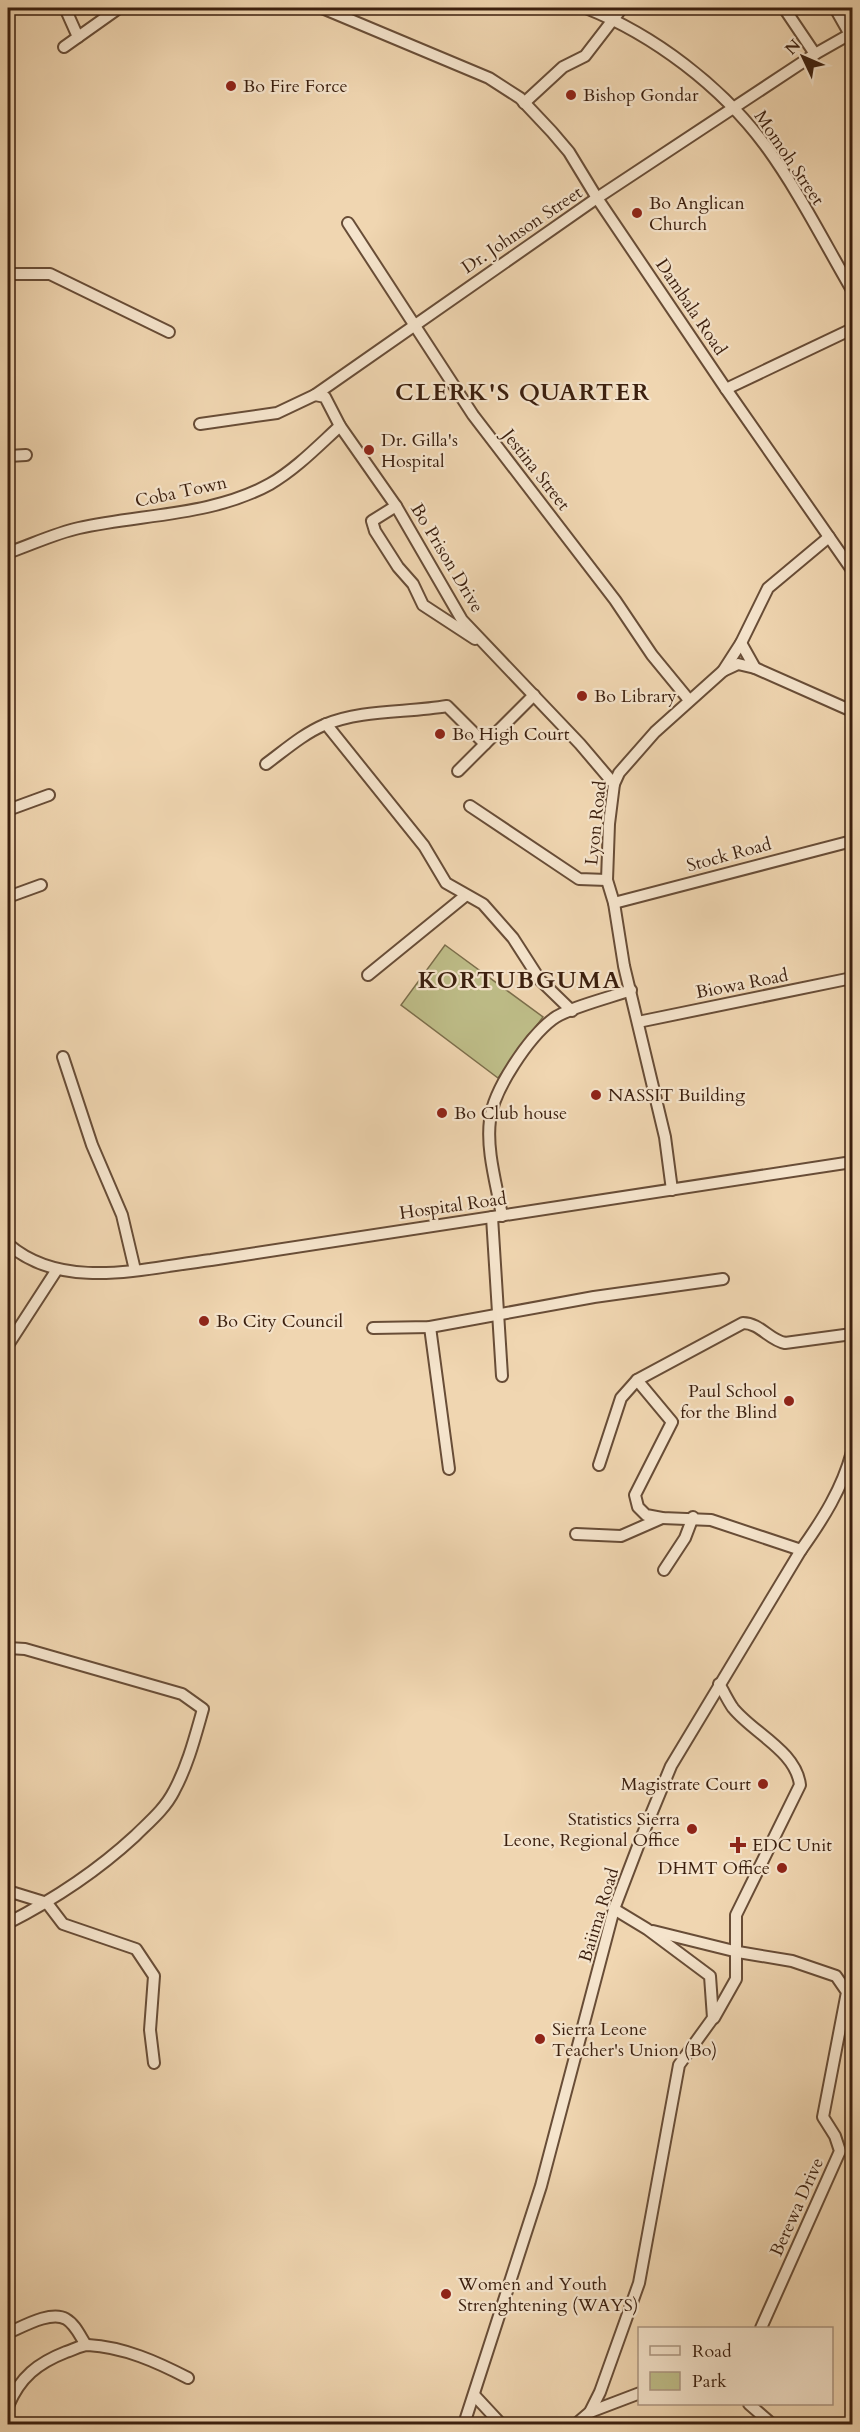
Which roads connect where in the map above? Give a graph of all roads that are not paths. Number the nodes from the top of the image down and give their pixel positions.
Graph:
1 (65, 8) edge
2 (119, 8) edge
3 (322, 8) edge
4 (586, 8) edge
5 (622, 8) edge
6 (784, 8) edge
7 (835, 8) edge
8 (612, 18) junction
9 (852, 36) edge
10 (78, 37) junction
11 (64, 47) dead end
12 (815, 54) junction
13 (524, 102) junction
14 (734, 107) junction
15 (597, 198) junction
16 (348, 223) dead end
17 (8, 274) edge
18 (852, 290) edge
19 (415, 323) junction
20 (852, 329) edge
21 (169, 332) dead end
22 (726, 389) junction
23 (315, 395) junction
24 (200, 424) dead end
25 (340, 426) junction
26 (27, 454) dead end
27 (8, 456) edge
28 (396, 506) junction
29 (829, 537) junction
30 (10, 552) dead end
31 (852, 570) edge
32 (741, 643) junction
33 (486, 645) junction
34 (755, 668) junction
35 (723, 671) junction
36 (534, 695) junction
37 (689, 700) junction
38 (852, 711) edge
39 (326, 724) junction
40 (484, 744) junction
41 (266, 764) dead end
42 (458, 771) dead end
43 (614, 784) junction
44 (49, 795) dead end
45 (470, 806) dead end
46 (8, 810) edge
47 (852, 841) edge
48 (607, 880) junction
49 (41, 885) dead end
50 (465, 896) junction
51 (8, 897) edge
52 (614, 903) junction
53 (368, 975) dead end
54 (852, 978) edge
55 (631, 990) junction
56 (572, 1011) junction
57 (638, 1022) junction
58 (63, 1057) dead end
59 (852, 1162) edge
60 (672, 1190) junction
61 (497, 1217) junction
62 (8, 1244) edge
63 (135, 1270) junction
64 (56, 1271) junction
65 (723, 1279) dead end
66 (498, 1315) junction
67 (430, 1327) junction
68 (373, 1328) dead end
69 (852, 1334) edge
70 (8, 1346) edge
71 (502, 1377) dead end
72 (637, 1380) junction
73 (852, 1452) edge
74 (599, 1465) dead end
75 (449, 1468) dead end
76 (693, 1517) junction
77 (662, 1518) junction
78 (576, 1534) dead end
79 (801, 1550) junction
80 (664, 1570) dead end
81 (8, 1648) edge
82 (719, 1684) junction
83 (8, 1891) edge
84 (47, 1903) junction
85 (614, 1909) junction
86 (8, 1923) edge
87 (647, 1929) junction
88 (738, 1952) junction
89 (713, 2018) junction
90 (154, 2063) dead end
91 (761, 2327) edge
92 (8, 2333) edge
93 (86, 2345) junction
94 (188, 2378) dead end
95 (638, 2393) edge
96 (475, 2396) junction
97 (751, 2405) edge
98 (8, 2406) edge
99 (590, 2412) junction
100 (464, 2424) edge
101 (501, 2424) edge
102 (576, 2424) edge
103 (772, 2424) edge

1 - 10 street
2 - 10 street
3 - 13 street, Dambala Road
4 - 8 street, Momoh Street
5 - 8 street
6 - 12 street
7 - 9 street
8 - 13 street
8 - 14 street, Momoh Street
9 - 12 street, Dr. Johnson Street
10 - 11 street
12 - 14 street, Dr. Johnson Street
13 - 15 street, Dambala Road
14 - 15 street, Dr. Johnson Street
14 - 18 street, Momoh Street
15 - 19 street, Dr. Johnson Street
15 - 22 street, Dambala Road
16 - 19 street, Jestina Street
17 - 21 street
19 - 23 street, Dr. Johnson Street
19 - 37 street, Jestina Street
20 - 22 street
22 - 29 street, Dambala Road
23 - 24 street, Dr. Johnson Street
23 - 25 street, Bo Prison Drive
25 - 28 street, Bo Prison Drive
25 - 30 street, Coba Town
26 - 27 street
28 - 33 street, Bo Prison Drive
28 - 33 street
29 - 31 street, Dambala Road
29 - 32 street, Lyon Road
32 - 34 street
32 - 35 street, Lyon Road
33 - 36 street, Bo Prison Drive
34 - 35 street
34 - 38 street
35 - 37 street, Lyon Road
36 - 40 street
36 - 43 street, Bo Prison Drive
37 - 43 street, Lyon Road
39 - 40 street
39 - 41 street
39 - 50 street
40 - 42 street
43 - 48 street, Lyon Road
44 - 46 street
45 - 48 street
47 - 52 street, Stock Road
48 - 52 street, Lyon Road
49 - 51 street
50 - 53 street
50 - 56 street
52 - 55 street, Lyon Road
54 - 57 street, Biowa Road
55 - 56 street
55 - 57 street, Lyon Road
56 - 61 street
57 - 60 street, Lyon Road
58 - 63 street
59 - 60 street, Hospital Road
60 - 61 street, Hospital Road
61 - 63 street, Hospital Road
61 - 66 street
62 - 64 street
63 - 64 street, Hospital Road
64 - 70 street
65 - 66 street
66 - 67 street
66 - 71 street
67 - 68 street
67 - 75 street
69 - 72 street
72 - 74 street
72 - 77 street
73 - 79 street, Baiima Road
76 - 77 street
76 - 79 street
76 - 80 street
77 - 78 street
79 - 82 street, Baiima Road
81 - 84 street
82 - 85 street, Baiima Road
82 - 88 street
83 - 84 street
84 - 86 street
84 - 90 street
85 - 87 street
85 - 96 street, Baiima Road
87 - 88 street, Berewa Drive
87 - 89 street
88 - 89 street
88 - 91 street, Berewa Drive
89 - 99 street
92 - 93 street
93 - 94 street
93 - 98 street
95 - 99 street
96 - 100 street, Baiima Road
96 - 101 street
97 - 103 street
99 - 102 street

